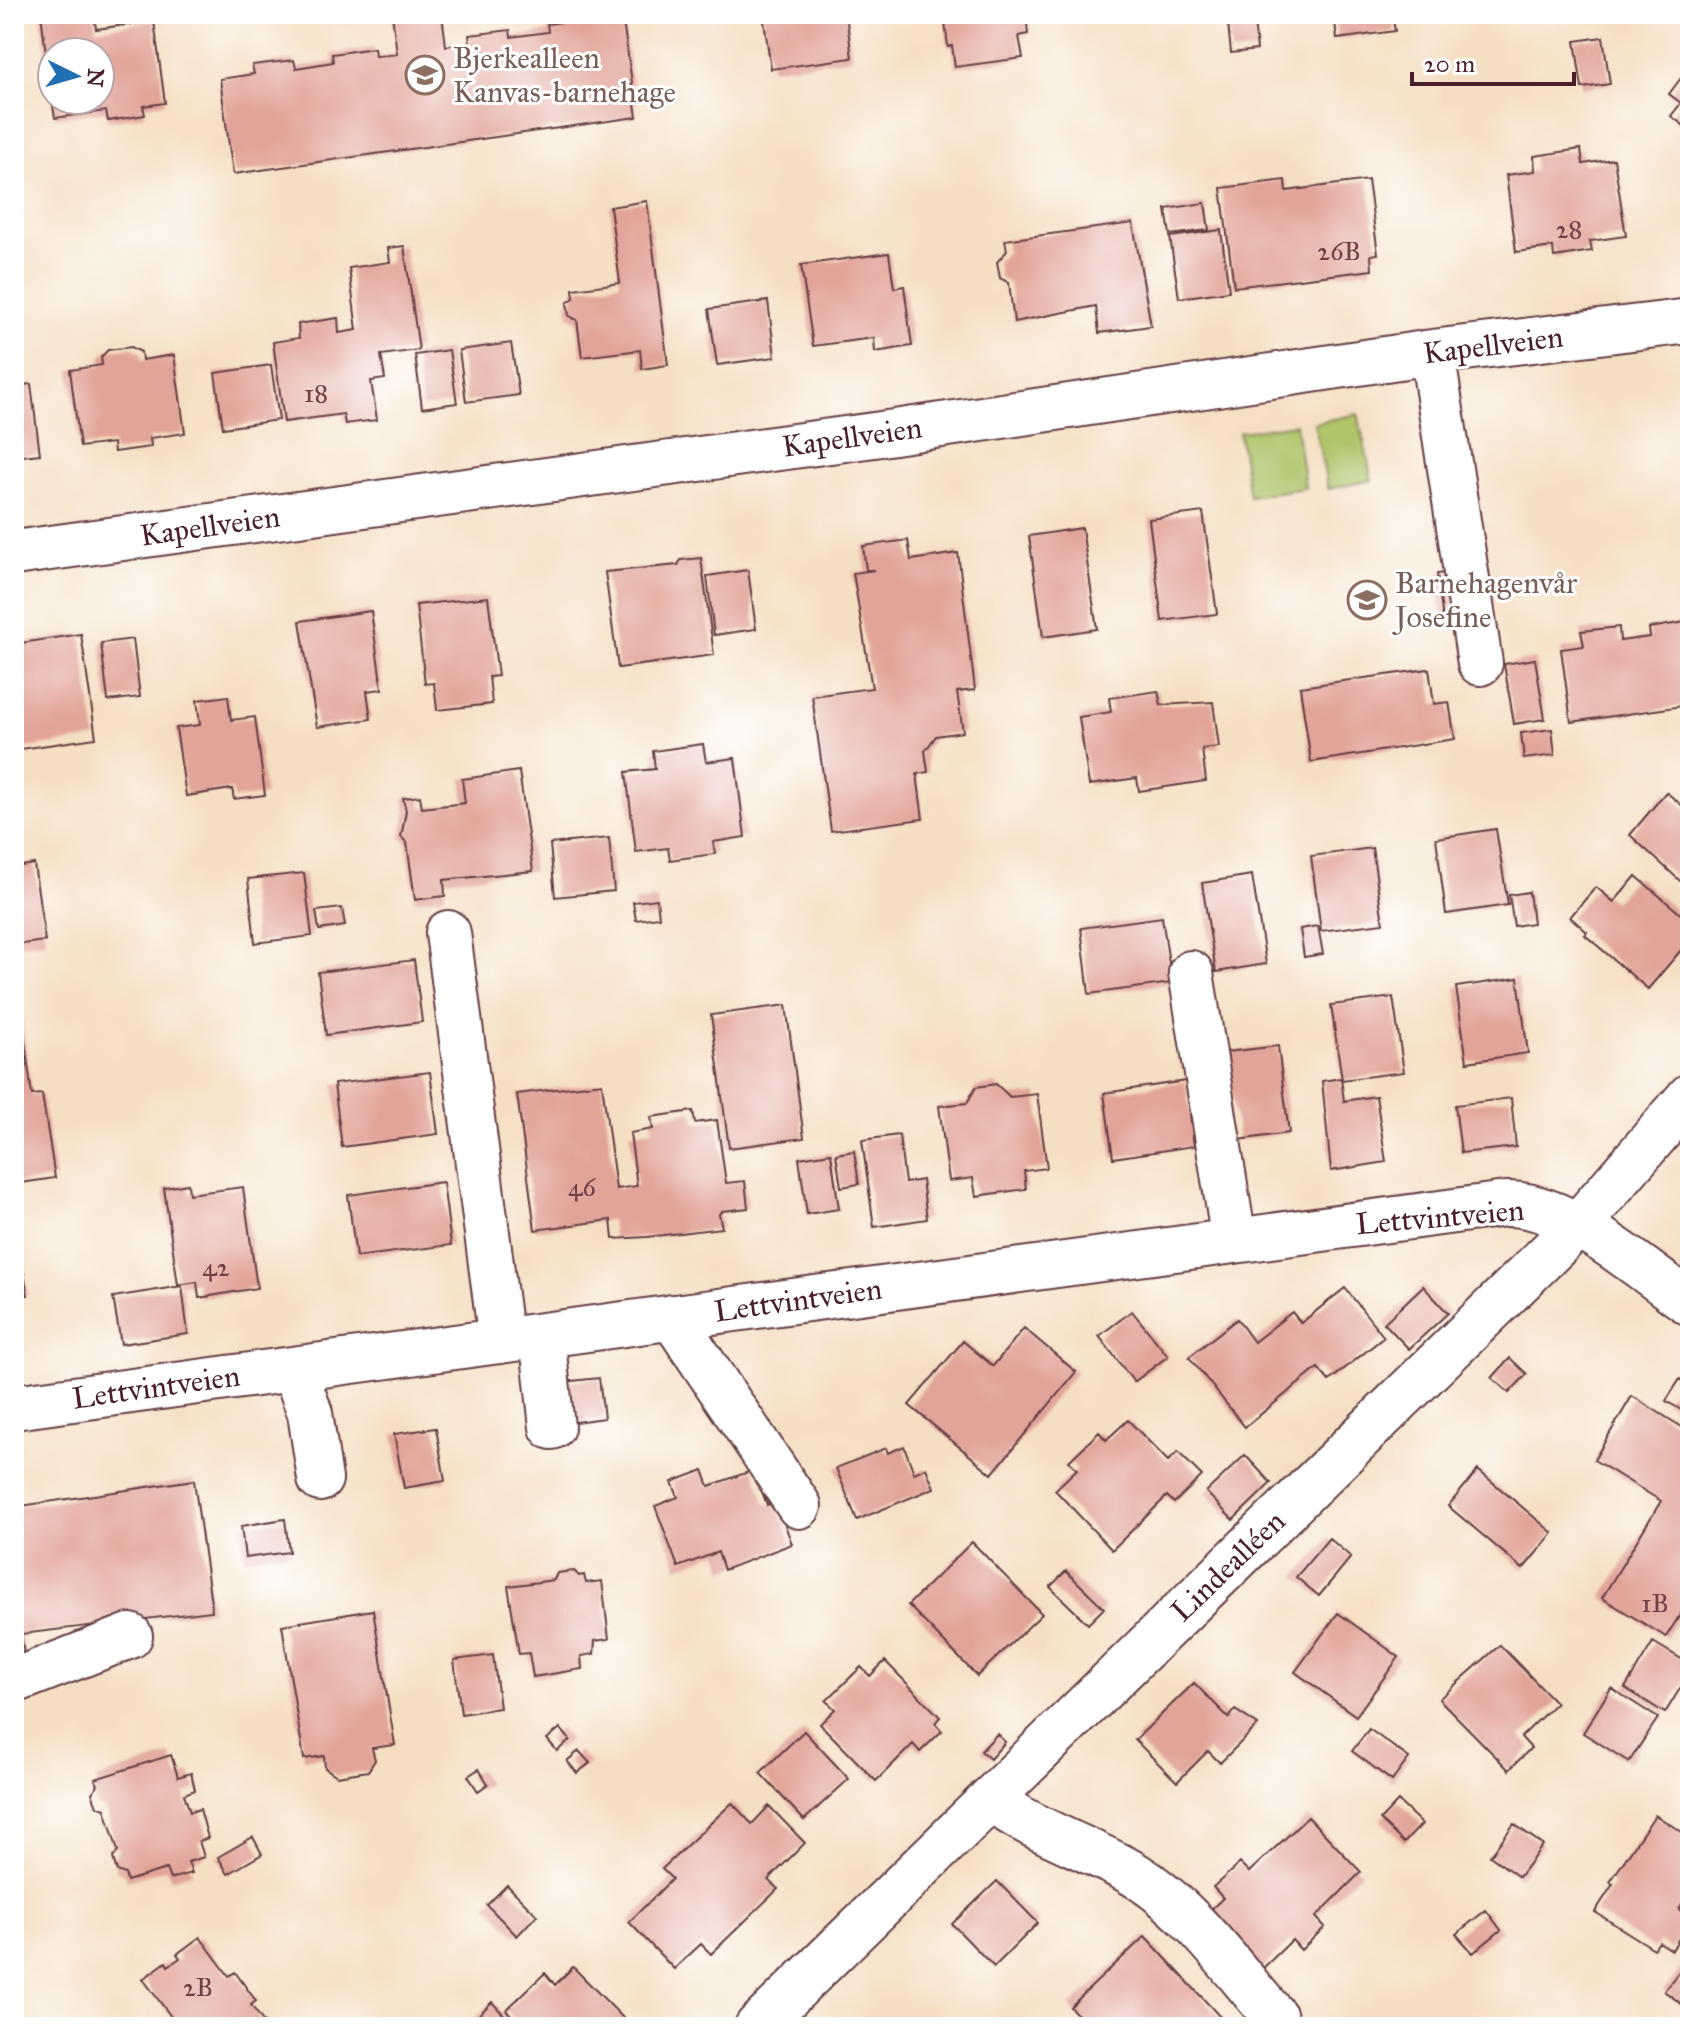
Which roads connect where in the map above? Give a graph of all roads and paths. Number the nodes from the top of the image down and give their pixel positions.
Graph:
1 (1690, 321) edge
2 (1432, 352) junction
3 (14, 553) edge
4 (1480, 663) dead end
5 (448, 933) dead end
6 (1191, 973) dead end
7 (1690, 1096) edge
8 (1579, 1224) junction
9 (1234, 1241) junction
10 (1690, 1303) edge
11 (672, 1317) junction
12 (521, 1338) junction
13 (294, 1369) junction
14 (14, 1407) edge
15 (552, 1427) dead end
16 (320, 1479) dead end
17 (799, 1506) dead end
18 (130, 1636) dead end
19 (14, 1681) edge
20 (990, 1799) junction
21 (1275, 2017) dead end
22 (757, 2027) edge

1 - 2 street, Kapellveien
2 - 3 street, Kapellveien
2 - 4 street
5 - 12 street
6 - 9 street
7 - 8 street, Lindealléen
8 - 9 street, Lettvintveien
8 - 10 street, Lettvintveien
8 - 20 street, Lindealléen
9 - 11 street, Lettvintveien
11 - 12 street, Lettvintveien
11 - 17 street
12 - 13 street, Lettvintveien
12 - 15 street
13 - 14 street, Lettvintveien
13 - 16 street
18 - 19 street
20 - 21 street
20 - 22 street, Lindealléen

